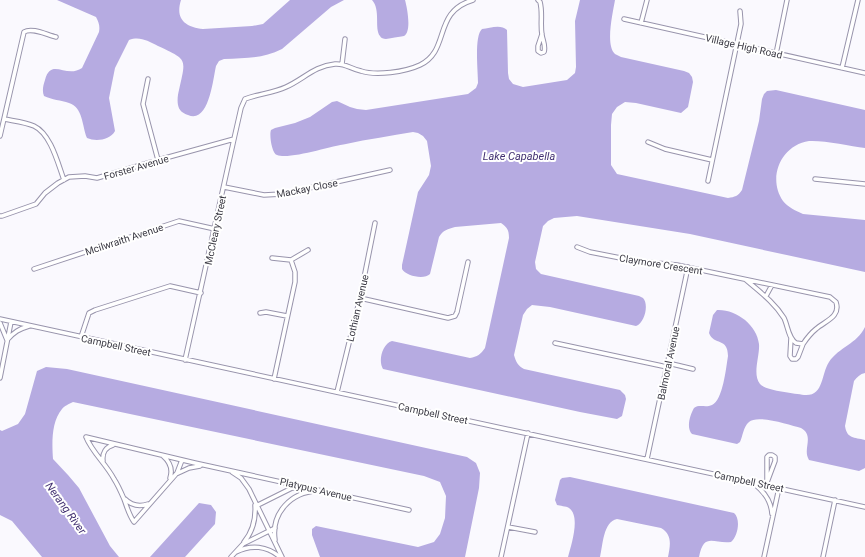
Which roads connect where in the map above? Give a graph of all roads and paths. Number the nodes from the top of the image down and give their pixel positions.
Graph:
1 (473, 0) edge
2 (538, 0) edge
3 (647, 0) edge
4 (787, 0) edge
5 (858, 0) edge
6 (740, 12) dead end
7 (624, 19) dead end
8 (641, 23) junction
9 (542, 34) dead end
10 (56, 37) dead end
11 (345, 39) dead end
12 (737, 45) junction
13 (776, 54) junction
14 (342, 64) junction
15 (842, 68) junction
16 (865, 73) edge
17 (148, 79) dead end
18 (4, 119) junction
19 (0, 136) edge
20 (234, 139) junction
21 (648, 142) dead end
22 (158, 160) junction
23 (712, 160) junction
24 (390, 170) dead end
25 (815, 178) dead end
26 (64, 180) junction
27 (708, 181) dead end
28 (865, 184) edge
29 (224, 187) junction
30 (0, 216) edge
31 (375, 223) dead end
32 (215, 229) junction
33 (577, 247) dead end
34 (308, 250) dead end
35 (272, 258) dead end
36 (292, 260) junction
37 (468, 262) dead end
38 (688, 268) junction
39 (34, 269) dead end
40 (746, 280) junction
41 (772, 285) junction
42 (201, 293) junction
43 (766, 296) junction
44 (360, 298) junction
45 (260, 313) dead end
46 (287, 316) junction
47 (0, 320) edge
48 (11, 322) junction
49 (0, 323) edge
50 (30, 326) junction
51 (81, 337) junction
52 (791, 338) junction
53 (7, 340) junction
54 (555, 343) dead end
55 (803, 344) junction
56 (185, 360) junction
57 (668, 363) junction
58 (667, 367) junction
59 (693, 369) dead end
60 (0, 378) edge
61 (274, 379) junction
62 (337, 392) junction
63 (528, 433) junction
64 (117, 445) junction
65 (159, 454) junction
66 (647, 459) junction
67 (182, 460) junction
68 (103, 462) junction
69 (205, 465) junction
70 (223, 469) junction
71 (173, 476) junction
72 (767, 480) junction
73 (751, 482) junction
74 (167, 483) junction
75 (766, 485) junction
76 (304, 487) junction
77 (779, 488) junction
78 (322, 491) junction
79 (124, 498) junction
80 (835, 500) junction
81 (150, 502) junction
82 (256, 506) junction
83 (865, 507) edge
84 (409, 510) dead end
85 (772, 519) junction
86 (508, 527) junction
87 (275, 528) junction
88 (269, 531) junction
89 (535, 532) dead end
90 (242, 544) junction
91 (277, 548) junction
92 (232, 556) edge
93 (281, 557) edge
94 (501, 557) edge
95 (764, 557) edge
96 (823, 557) edge

1 - 14 street
2 - 9 street
3 - 8 street
4 - 13 street
5 - 15 street
6 - 12 street
7 - 8 street, Village High Road
8 - 12 street, Village High Road
10 - 18 street
11 - 14 street
12 - 13 street, Village High Road
12 - 23 street
13 - 15 street, Village High Road
14 - 20 street, McCleary Street
15 - 16 street, Village High Road
17 - 22 street
18 - 19 street
18 - 26 street
20 - 22 street, Forster Avenue
20 - 29 street, McCleary Street
21 - 23 street
22 - 26 street, Forster Avenue
23 - 27 street
24 - 29 street, Mackay Close
25 - 28 street
26 - 30 street, Forster Avenue
29 - 32 street, McCleary Street
31 - 44 street, Lothian Avenue
32 - 39 street, Mcilwraith Avenue
32 - 42 street, McCleary Street
33 - 38 street, Claymore Crescent
34 - 36 street
35 - 36 street
36 - 46 street
37 - 44 street
38 - 40 street, Claymore Crescent
38 - 57 street, Balmoral Avenue
40 - 41 street, Claymore Crescent
40 - 43 street, Claymore Crescent
41 - 43 street
41 - 55 street, Claymore Crescent
42 - 51 street
42 - 56 street, McCleary Street
43 - 52 street, Claymore Crescent
44 - 62 street, Lothian Avenue
45 - 46 street
46 - 61 street
47 - 48 street, Campbell Street
48 - 50 street, Campbell Street
48 - 53 street
49 - 53 street
50 - 51 street, Campbell Street
50 - 53 street
51 - 56 street, Campbell Street
52 - 55 street
52 - 55 street, Claymore Crescent
53 - 60 street
54 - 58 street
56 - 61 street, Campbell Street
57 - 58 street, Balmoral Avenue
57 - 59 street
58 - 66 street, Balmoral Avenue
61 - 62 street, Campbell Street
62 - 63 street, Campbell Street
63 - 66 street, Campbell Street
63 - 86 street
64 - 65 street, Platypus Avenue
64 - 68 street
64 - 68 street, Platypus Avenue
65 - 67 street, Platypus Avenue
65 - 74 street
66 - 73 street, Campbell Street
67 - 69 street, Platypus Avenue
67 - 71 street
68 - 79 street
69 - 70 street, Platypus Avenue
69 - 71 street
70 - 76 street, Platypus Avenue
70 - 82 street, Platypus Avenue
71 - 74 street
72 - 72 street
72 - 75 street
73 - 75 street, Campbell Street
73 - 85 street
74 - 81 street
75 - 77 street, Campbell Street
76 - 78 street, Platypus Avenue
76 - 82 street
77 - 80 street, Campbell Street
77 - 85 street
78 - 84 street, Platypus Avenue
78 - 87 street
79 - 81 street
79 - 81 street
80 - 83 street, Campbell Street
80 - 96 street
82 - 88 street
82 - 90 street
85 - 95 street
86 - 89 street
86 - 94 street
87 - 88 street
87 - 91 street
88 - 90 street
88 - 91 street
90 - 92 street
91 - 93 street
92 - 93 street

